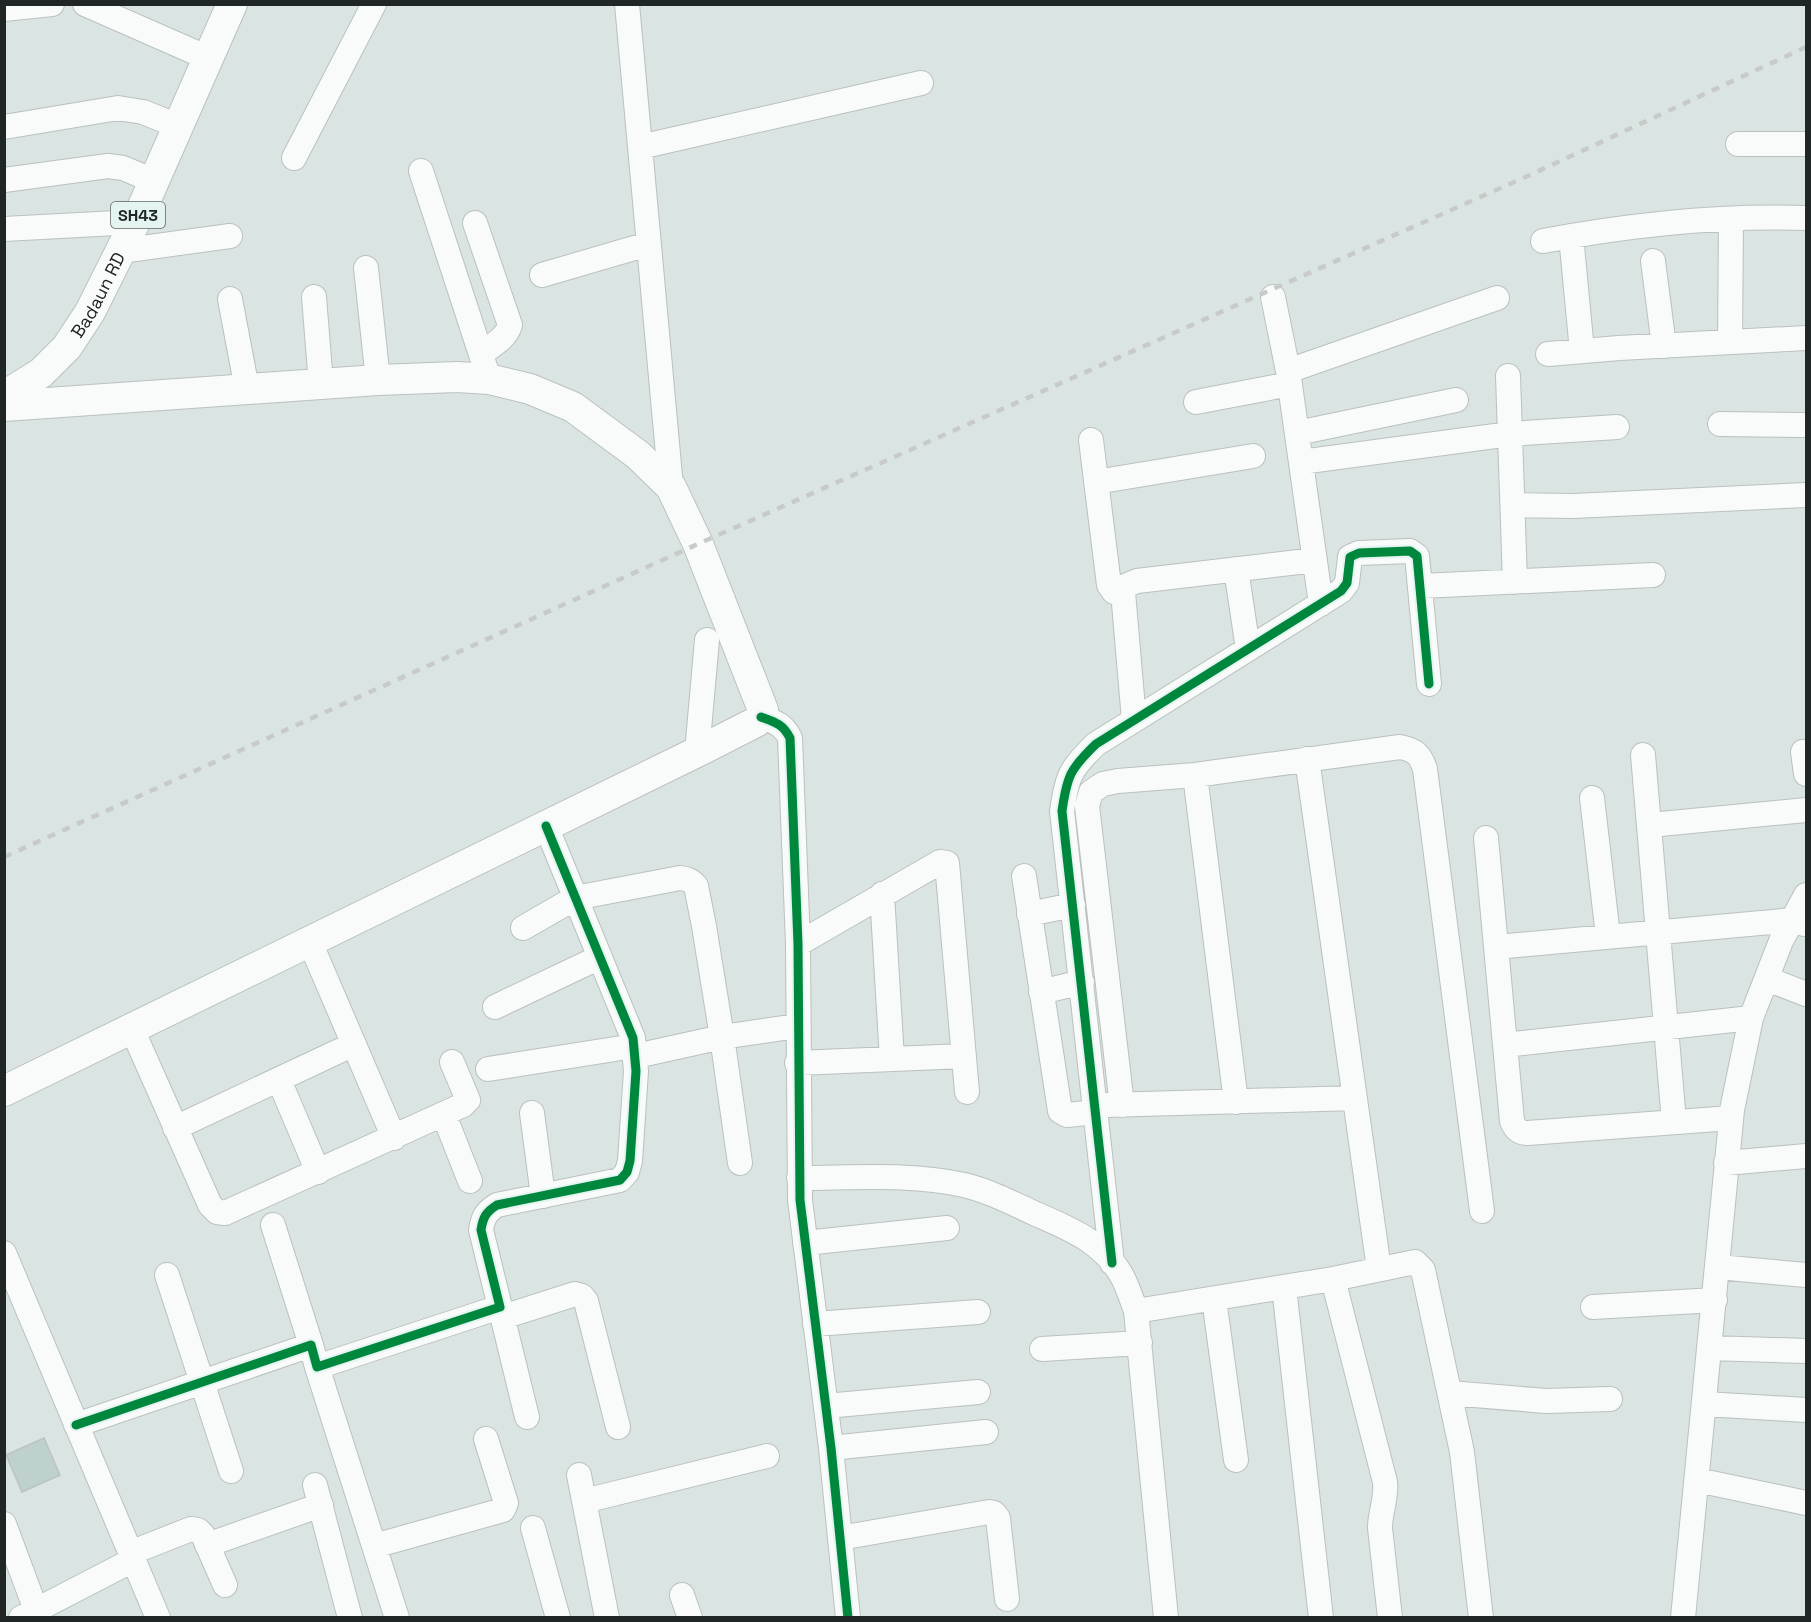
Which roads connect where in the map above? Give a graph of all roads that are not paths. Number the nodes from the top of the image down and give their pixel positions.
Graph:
1 (86, 4) edge
2 (232, 4) edge
3 (374, 4) edge
4 (627, 4) edge
5 (50, 5) edge
6 (4, 9) edge
7 (208, 58) junction
8 (921, 83) dead end
9 (178, 126) junction
10 (4, 127) edge
11 (1738, 144) dead end
12 (1806, 144) edge
13 (640, 147) junction
14 (294, 158) dead end
15 (421, 171) dead end
16 (4, 180) edge
17 (154, 181) junction
18 (1806, 218) edge
19 (1731, 219) junction
20 (135, 222) junction
21 (475, 223) dead end
22 (4, 229) edge
23 (230, 236) dead end
24 (1571, 236) junction
25 (1543, 241) dead end
26 (648, 244) junction
27 (121, 251) junction
28 (1653, 261) dead end
29 (366, 268) dead end
30 (542, 275) dead end
31 (314, 297) dead end
32 (1273, 297) dead end
33 (1497, 298) dead end
34 (230, 299) dead end
35 (1806, 338) edge
36 (1731, 342) junction
37 (1664, 346) junction
38 (1582, 351) junction
39 (1548, 354) dead end
40 (485, 366) junction
41 (1508, 375) dead end
42 (1289, 377) junction
43 (378, 380) junction
44 (321, 384) junction
45 (247, 389) junction
46 (4, 396) edge
47 (1456, 400) dead end
48 (1196, 402) dead end
49 (4, 406) edge
50 (1720, 424) dead end
51 (1806, 425) edge
52 (1617, 427) dead end
53 (1297, 433) junction
54 (1510, 434) junction
55 (1091, 440) dead end
56 (1252, 456) dead end
57 (1301, 462) junction
58 (1096, 482) junction
59 (671, 487) junction
60 (1806, 495) edge
61 (1513, 505) junction
62 (1315, 560) junction
63 (1236, 569) junction
64 (1653, 575) dead end
65 (1515, 582) junction
66 (1421, 586) junction
67 (1123, 592) junction
68 (1321, 604) junction
69 (707, 640) dead end
70 (1248, 649) junction
71 (1429, 684) dead end
72 (761, 717) junction
73 (1134, 720) junction
74 (697, 752) junction
75 (1643, 754) dead end
76 (1307, 759) junction
77 (1195, 775) junction
78 (1592, 798) dead end
79 (1806, 810) edge
80 (1650, 825) junction
81 (546, 826) junction
82 (1486, 838) dead end
83 (1024, 876) dead end
84 (882, 894) junction
85 (1806, 895) edge
86 (576, 898) junction
87 (1073, 905) junction
88 (1029, 914) junction
89 (1800, 922) edge
90 (523, 928) dead end
91 (1659, 932) junction
92 (1608, 936) junction
93 (310, 942) junction
94 (798, 944) junction
95 (1496, 947) junction
96 (600, 957) junction
97 (1767, 979) junction
98 (1082, 982) junction
99 (1041, 992) junction
100 (1806, 994) edge
101 (495, 1007) dead end
102 (1751, 1018) junction
103 (797, 1026) junction
104 (1666, 1027) junction
105 (132, 1029) junction
106 (722, 1037) junction
107 (354, 1044) junction
108 (1505, 1045) junction
109 (635, 1051) junction
110 (964, 1056) junction
111 (892, 1059) junction
112 (452, 1062) dead end
113 (798, 1063) junction
114 (488, 1070) dead end
115 (279, 1080) junction
116 (4, 1091) edge
117 (967, 1092) dead end
118 (1354, 1098) junction
119 (1236, 1102) junction
120 (1122, 1105) junction
121 (1096, 1109) junction
122 (532, 1113) dead end
123 (444, 1115) junction
124 (1731, 1118) junction
125 (1674, 1122) junction
126 (175, 1128) junction
127 (394, 1138) junction
128 (1806, 1156) edge
129 (1726, 1162) junction
130 (740, 1163) dead end
131 (318, 1172) junction
132 (799, 1178) junction
133 (470, 1181) dead end
134 (543, 1196) junction
135 (1482, 1211) dead end
136 (273, 1225) dead end
137 (947, 1228) dead end
138 (805, 1243) junction
139 (4, 1253) edge
140 (1113, 1263) junction
141 (1718, 1268) junction
142 (1378, 1269) junction
143 (167, 1275) dead end
144 (1806, 1275) edge
145 (1333, 1279) junction
146 (1284, 1287) junction
147 (1215, 1299) junction
148 (1715, 1300) junction
149 (1593, 1307) dead end
150 (1136, 1311) junction
151 (501, 1312) junction
152 (978, 1312) dead end
153 (815, 1323) junction
154 (1140, 1343) junction
155 (1710, 1348) junction
156 (1042, 1349) dead end
157 (1806, 1351) edge
158 (314, 1356) junction
159 (204, 1382) junction
160 (978, 1392) dead end
161 (1450, 1393) junction
162 (1610, 1399) dead end
163 (1705, 1404) junction
164 (826, 1406) junction
165 (1806, 1410) edge
166 (527, 1417) dead end
167 (76, 1425) junction
168 (618, 1427) dead end
169 (986, 1432) dead end
170 (486, 1439) dead end
171 (831, 1448) junction
172 (767, 1456) dead end
173 (1236, 1460) dead end
174 (231, 1471) dead end
175 (579, 1475) dead end
176 (1697, 1480) junction
177 (584, 1502) junction
178 (1806, 1503) edge
179 (4, 1524) edge
180 (533, 1528) dead end
181 (840, 1538) junction
182 (207, 1545) junction
183 (374, 1546) junction
184 (132, 1556) junction
185 (225, 1585) dead end
186 (1007, 1599) dead end
187 (29, 1613) edge
188 (158, 1617) edge
189 (350, 1617) edge
190 (397, 1617) edge
191 (558, 1617) edge
192 (607, 1617) edge
193 (848, 1617) edge
194 (1166, 1617) edge
195 (1322, 1617) edge
196 (1390, 1617) edge
197 (1481, 1617) edge
198 (1683, 1617) edge

1 - 7 street
2 - 7 main road, Badaun RD / SH43
3 - 14 street
4 - 13 street
5 - 6 street
7 - 9 main road, Badaun RD / SH43
8 - 13 street
9 - 10 street
9 - 17 main road, Badaun RD / SH43
11 - 12 street
13 - 26 street
15 - 40 street
16 - 17 street
17 - 20 main road, Badaun RD / SH43
18 - 19 street
19 - 24 street
19 - 36 street
20 - 22 street
20 - 27 main road, Badaun RD / SH43
21 - 40 street
23 - 27 street
24 - 25 street
24 - 38 street
26 - 30 street
26 - 59 street
27 - 46 main road, Badaun RD / SH43
28 - 37 street
29 - 43 street
31 - 44 street
32 - 42 street
33 - 42 street
34 - 45 street
35 - 36 street
36 - 37 street
37 - 38 street
38 - 39 street
40 - 43 main road
40 - 59 main road
41 - 54 street
42 - 48 street
42 - 53 street
43 - 44 main road
44 - 45 main road
45 - 49 main road
47 - 53 street
50 - 51 street
52 - 54 street
53 - 57 street
54 - 57 street
54 - 61 street
55 - 58 street
56 - 58 street
57 - 62 street
58 - 67 street
59 - 72 main road
60 - 61 street
61 - 65 street
62 - 63 street
62 - 68 street
63 - 67 street
63 - 70 street
64 - 65 street
65 - 66 street
66 - 68 street
66 - 71 street
67 - 73 street
68 - 70 street
69 - 74 street
70 - 73 street
72 - 74 main road
72 - 94 street
73 - 87 street
74 - 81 main road
75 - 80 street
76 - 77 street
76 - 118 street
76 - 135 street
77 - 119 street
77 - 120 street
78 - 92 street
79 - 80 street
80 - 91 street
81 - 86 street
81 - 93 main road
82 - 95 street
83 - 88 street
84 - 94 street
84 - 110 street
84 - 111 street
85 - 89 street
86 - 90 street
86 - 96 street
86 - 106 street
87 - 88 street
87 - 98 street
88 - 99 street
89 - 91 street
89 - 97 street
91 - 92 street
91 - 104 street
92 - 95 street
93 - 105 main road
93 - 107 street
94 - 103 street
95 - 108 street
96 - 101 street
96 - 109 street
97 - 100 street
97 - 102 street
98 - 99 street
98 - 121 street
99 - 121 street
102 - 104 street
102 - 124 street
103 - 106 street
103 - 113 street
104 - 108 street
104 - 125 street
105 - 116 main road
105 - 126 street
106 - 109 street
106 - 130 street
107 - 115 street
107 - 127 street
108 - 125 street
109 - 114 street
109 - 134 street
110 - 111 street
110 - 117 street
111 - 113 street
112 - 123 street
113 - 132 street
115 - 126 street
115 - 131 street
118 - 119 street
118 - 142 street
119 - 120 street
120 - 121 street
121 - 140 street
122 - 134 street
123 - 127 street
123 - 133 street
124 - 125 street
124 - 129 street
126 - 131 street
127 - 131 street
128 - 129 street
129 - 141 street
132 - 138 street
132 - 140 street
134 - 151 street
136 - 158 street
137 - 138 street
138 - 153 street
139 - 167 street
140 - 150 street
141 - 144 street
141 - 148 street
142 - 145 street
142 - 161 street
143 - 159 street
145 - 146 street
145 - 196 street
146 - 147 street
146 - 195 street
147 - 150 street
147 - 173 street
148 - 149 street
148 - 155 street
150 - 154 street
151 - 158 street
151 - 166 street
151 - 168 street
152 - 153 street
153 - 164 street
154 - 156 street
154 - 194 street
155 - 157 street
155 - 163 street
158 - 159 street
158 - 183 street
159 - 167 street
159 - 174 street
160 - 164 street
161 - 162 street
161 - 197 street
163 - 165 street
163 - 176 street
164 - 171 street
167 - 184 street
169 - 171 street
170 - 183 street
171 - 181 street
172 - 177 street
175 - 177 street
176 - 178 street
176 - 198 street
177 - 192 street
179 - 187 street
180 - 191 street
181 - 186 street
181 - 193 street
182 - 184 street
182 - 185 street
182 - 189 street
183 - 190 street
184 - 187 street
184 - 188 street

